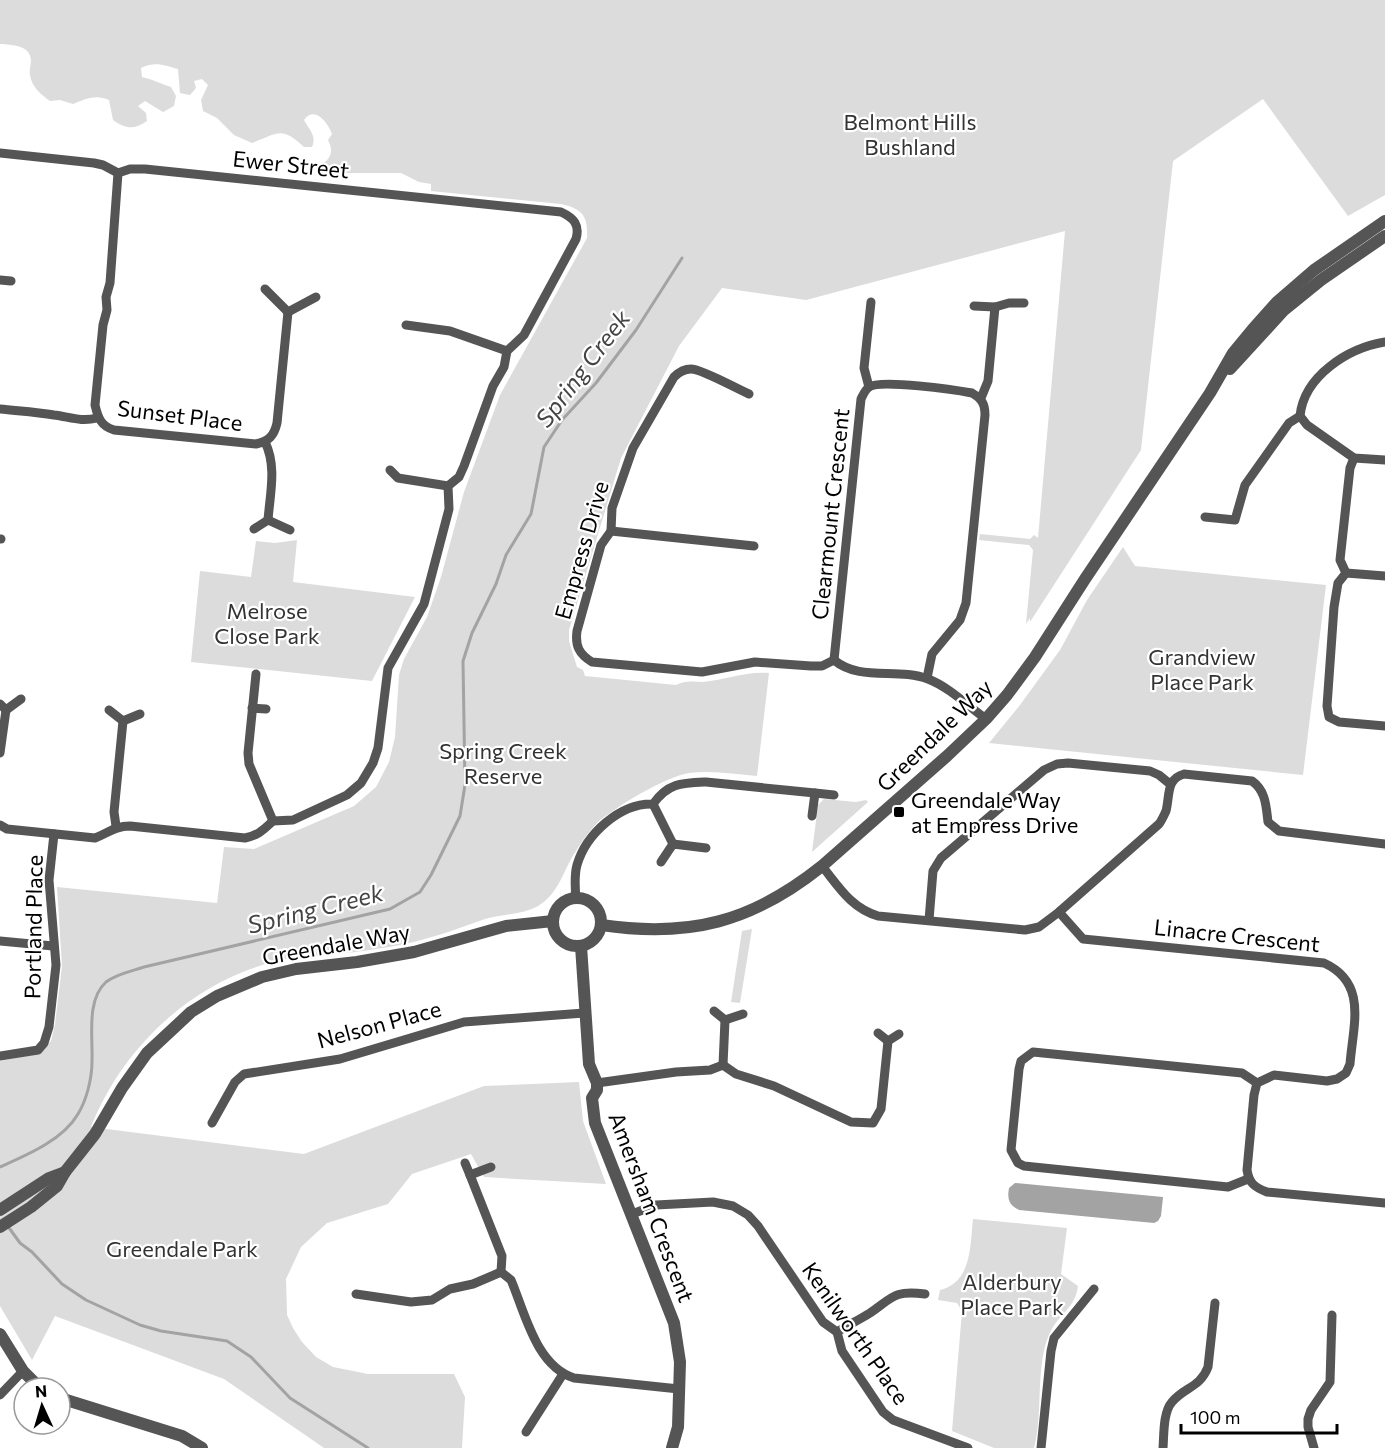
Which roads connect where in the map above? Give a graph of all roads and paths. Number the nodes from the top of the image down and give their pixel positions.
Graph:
1 (0, 153) edge
2 (118, 172) junction
3 (1385, 221) edge
4 (1385, 236) edge
5 (0, 280) edge
6 (11, 281) dead end
7 (266, 289) dead end
8 (316, 297) dead end
9 (872, 302) dead end
10 (1024, 303) dead end
11 (974, 306) dead end
12 (995, 307) junction
13 (288, 312) junction
14 (406, 325) dead end
15 (1385, 342) edge
16 (507, 351) junction
17 (869, 387) junction
18 (1210, 393) junction
19 (749, 394) dead end
20 (981, 398) junction
21 (0, 409) edge
22 (1300, 416) junction
23 (98, 418) junction
24 (265, 442) junction
25 (1354, 458) junction
26 (1385, 460) edge
27 (390, 470) dead end
28 (448, 486) junction
29 (1205, 518) dead end
30 (268, 520) junction
31 (254, 529) dead end
32 (290, 530) dead end
33 (610, 531) junction
34 (754, 546) dead end
35 (1346, 573) junction
36 (1385, 576) edge
37 (834, 660) junction
38 (256, 674) dead end
39 (927, 678) junction
40 (21, 699) dead end
41 (3, 707) edge
42 (252, 708) junction
43 (266, 709) dead end
44 (109, 710) dead end
45 (140, 714) dead end
46 (986, 719) junction
47 (123, 721) junction
48 (1385, 726) edge
49 (0, 753) edge
50 (1170, 784) junction
51 (815, 793) junction
52 (834, 795) dead end
53 (653, 804) junction
54 (812, 816) dead end
55 (273, 821) junction
56 (0, 825) edge
57 (116, 826) junction
58 (54, 834) junction
59 (673, 844) junction
60 (1385, 844) edge
61 (706, 848) dead end
62 (661, 862) dead end
63 (822, 866) junction
64 (576, 898) junction
65 (1059, 912) junction
66 (929, 920) junction
67 (553, 921) junction
68 (602, 925) junction
69 (0, 941) edge
70 (53, 946) junction
71 (581, 946) junction
72 (714, 1011) dead end
73 (584, 1013) junction
74 (743, 1014) dead end
75 (725, 1020) junction
76 (878, 1033) dead end
77 (899, 1034) dead end
78 (888, 1041) junction
79 (0, 1056) edge
80 (723, 1065) junction
81 (597, 1083) junction
82 (1257, 1083) junction
83 (212, 1123) dead end
84 (465, 1163) dead end
85 (491, 1167) dead end
86 (65, 1172) junction
87 (470, 1175) junction
88 (1248, 1179) junction
89 (1385, 1203) edge
90 (0, 1210) edge
91 (632, 1214) junction
92 (0, 1227) edge
93 (501, 1272) junction
94 (1094, 1289) dead end
95 (356, 1294) dead end
96 (925, 1294) dead end
97 (1215, 1303) dead end
98 (1332, 1316) dead end
99 (837, 1332) junction
100 (0, 1334) edge
101 (23, 1371) junction
102 (563, 1374) junction
103 (28, 1376) edge
104 (679, 1389) junction
105 (0, 1395) edge
106 (72, 1402) edge
107 (526, 1432) dead end
108 (202, 1448) edge
109 (672, 1448) edge
110 (968, 1448) edge
111 (1041, 1448) edge
112 (1163, 1448) edge
113 (1314, 1448) edge

1 - 2 street, Ewer Street
2 - 16 street, Ewer Street
2 - 23 street, Sunset Place
3 - 18 street, Greendale Way
4 - 18 street, Greendale Way
5 - 6 street
7 - 13 street
8 - 13 street
9 - 17 street
10 - 12 street
11 - 12 street
12 - 20 street
13 - 24 street, Sunset Place
14 - 16 street
15 - 22 street
16 - 28 street
17 - 20 street, Clearmount Crescent
17 - 37 street, Clearmount Crescent
18 - 46 street, Greendale Way
19 - 33 street, Empress Drive
20 - 39 street
21 - 23 street
22 - 25 street
22 - 29 street
23 - 24 street, Sunset Place
24 - 30 street
25 - 26 street
25 - 35 street
27 - 28 street
28 - 55 street
30 - 31 street
30 - 32 street
33 - 34 street
33 - 37 street, Empress Drive
35 - 36 street
35 - 48 street
37 - 39 street
38 - 42 street
39 - 46 street
40 - 41 street
41 - 49 street
42 - 43 street
42 - 55 street
44 - 47 street
45 - 47 street
46 - 63 street, Greendale Way
47 - 57 street
50 - 60 street
50 - 65 street
50 - 66 street
51 - 52 street
51 - 53 street
51 - 54 street
53 - 59 street
53 - 64 street
55 - 57 street
56 - 58 street
57 - 58 street
58 - 70 street, Portland Place
59 - 61 street
59 - 62 street
63 - 66 street
63 - 68 street, Greendale Way
64 - 67 street
64 - 68 street
65 - 66 street
65 - 82 street, Linacre Crescent
67 - 71 street
67 - 86 street, Greendale Way
68 - 71 street
69 - 70 street
70 - 79 street, Portland Place
71 - 73 street, Amersham Crescent
72 - 75 street
73 - 81 street, Amersham Crescent
73 - 83 street, Nelson Place
74 - 75 street
75 - 80 street
76 - 78 street
77 - 78 street
78 - 80 street
80 - 81 street
81 - 91 street, Amersham Crescent
82 - 88 street
82 - 88 street
84 - 87 street
85 - 87 street
86 - 90 street, Greendale Way
86 - 92 street, Greendale Way
87 - 93 street
88 - 89 street
91 - 99 street, Kenilworth Place
91 - 104 street, Amersham Crescent
93 - 95 street
93 - 102 street
94 - 111 street
96 - 99 street
97 - 112 street
98 - 113 street
99 - 110 street, Kenilworth Place
100 - 101 street
101 - 103 street
101 - 105 street
102 - 104 street
102 - 107 street
104 - 109 street, Amersham Crescent
106 - 108 street

